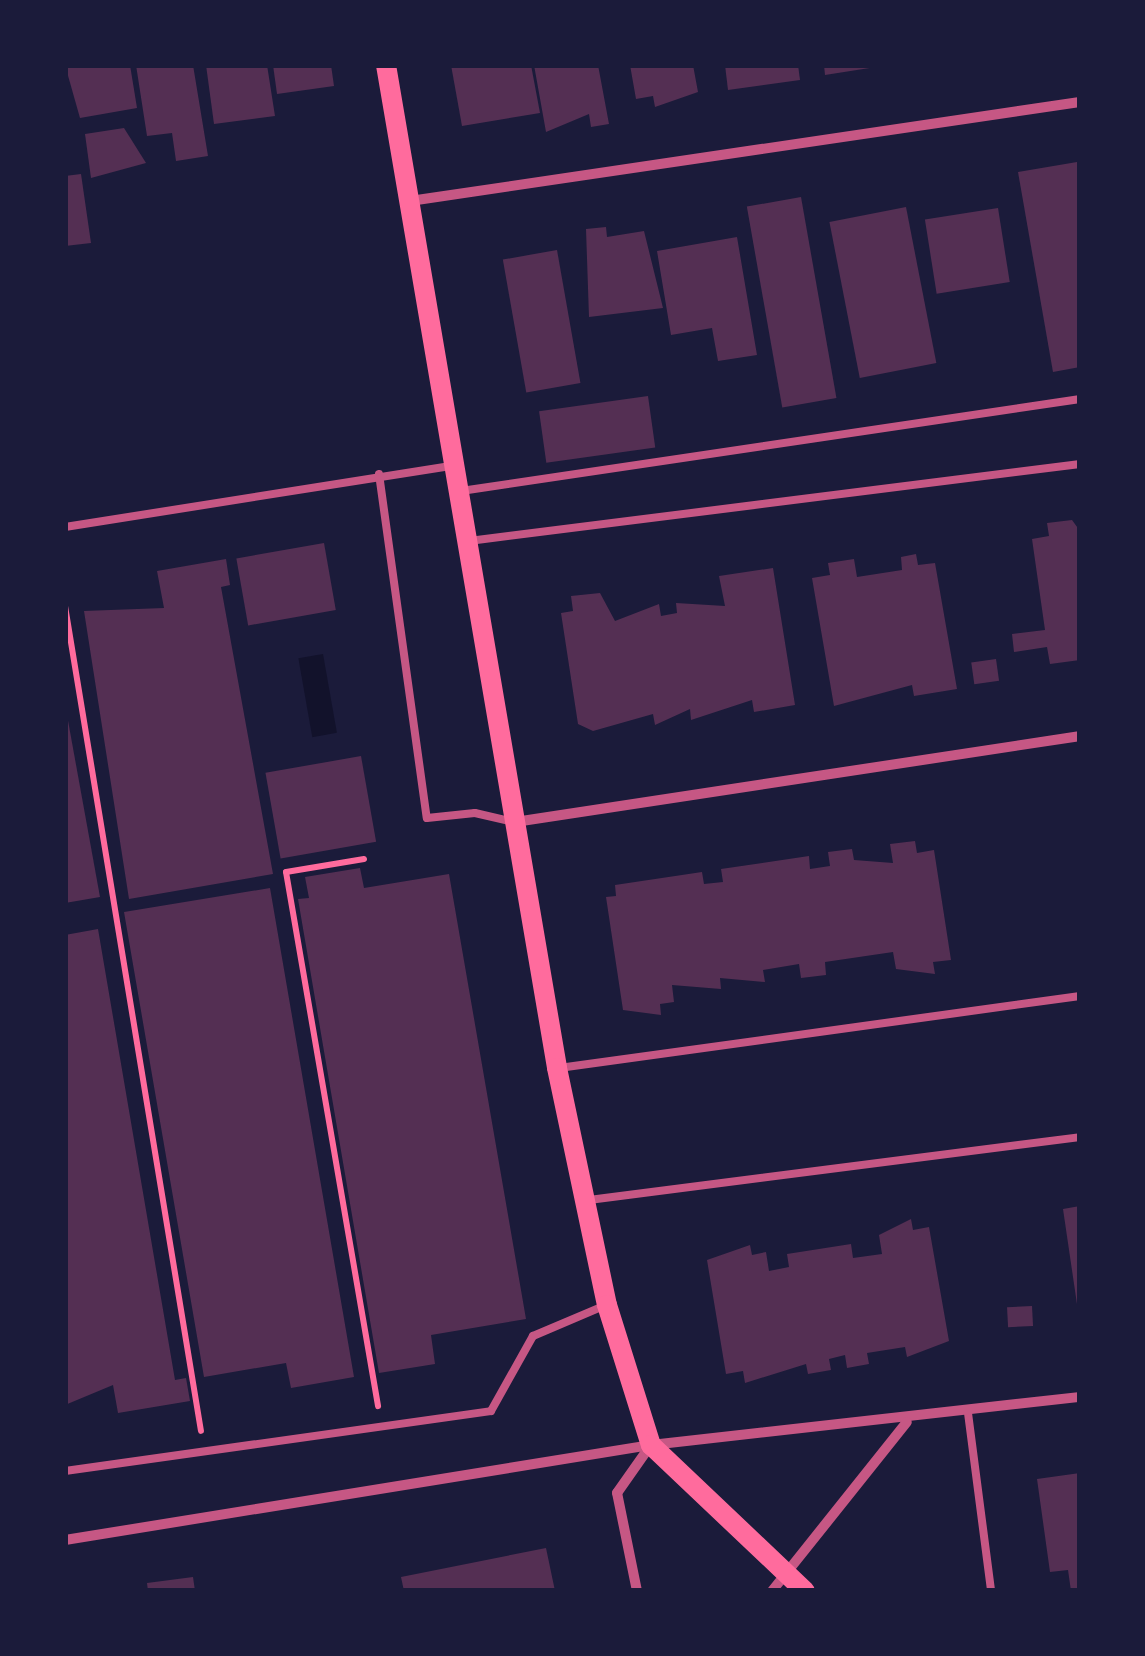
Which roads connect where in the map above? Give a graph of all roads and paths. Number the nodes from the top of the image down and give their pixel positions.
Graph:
1 (386, 65) edge
2 (1080, 102) edge
3 (410, 201) junction
4 (1080, 398) edge
5 (1080, 464) edge
6 (452, 466) junction
7 (379, 474) junction
8 (456, 492) junction
9 (65, 527) edge
10 (465, 542) junction
11 (65, 606) edge
12 (1080, 736) edge
13 (516, 822) junction
14 (364, 859) dead end
15 (1080, 996) edge
16 (558, 1068) junction
17 (1080, 1137) edge
18 (585, 1200) junction
19 (607, 1305) junction
20 (1080, 1397) edge
21 (968, 1413) junction
22 (907, 1422) junction
23 (382, 1426) junction
24 (651, 1445) junction
25 (204, 1452) junction
26 (65, 1471) edge
27 (65, 1540) edge
28 (778, 1583) edge
29 (637, 1591) edge
30 (805, 1591) edge
31 (991, 1591) edge

1 - 3 main road
2 - 3 street
3 - 6 main road
4 - 8 lane
5 - 10 lane
6 - 7 lane
6 - 8 main road
7 - 9 lane
7 - 13 lane
8 - 10 main road
10 - 13 main road
11 - 25 path
12 - 13 street
13 - 16 main road
14 - 23 path
15 - 16 lane
16 - 18 main road
17 - 18 lane
18 - 19 main road
19 - 23 lane
19 - 24 main road
20 - 21 street
21 - 22 street
21 - 31 lane
22 - 24 street
22 - 28 street
23 - 25 lane
24 - 27 street
24 - 28 main road
24 - 29 street
25 - 26 lane
28 - 30 main road

